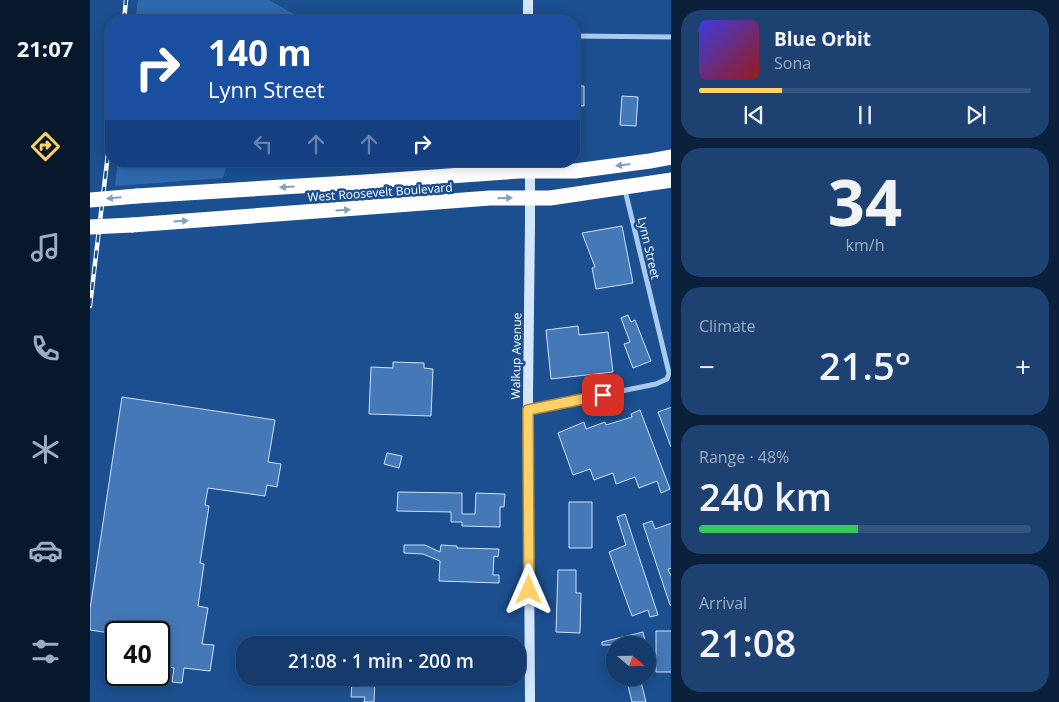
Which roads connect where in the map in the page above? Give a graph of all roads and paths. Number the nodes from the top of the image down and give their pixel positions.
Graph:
1 (528, 0) edge
2 (528, 15) edge
3 (580, 36) edge
4 (671, 37) edge
5 (671, 157) edge
6 (517, 167) edge
7 (530, 167) edge
8 (539, 167) edge
9 (671, 180) edge
10 (624, 187) junction
11 (530, 198) junction
12 (90, 200) edge
13 (90, 227) edge
14 (528, 410) junction
15 (530, 702) edge

1 - 2 street
3 - 4 street
5 -> 8 highway, West Roosevelt Boulevard
6 -> 12 highway, West Roosevelt Boulevard, bridge
7 - 11 street, Walkup Avenue
9 - 10 highway, West Roosevelt Boulevard
10 - 11 highway, West Roosevelt Boulevard
10 - 14 street, Lynn Street
13 -> 11 highway, West Roosevelt Boulevard, bridge
11 - 14 street, Walkup Avenue
14 - 15 street, Walkup Avenue

